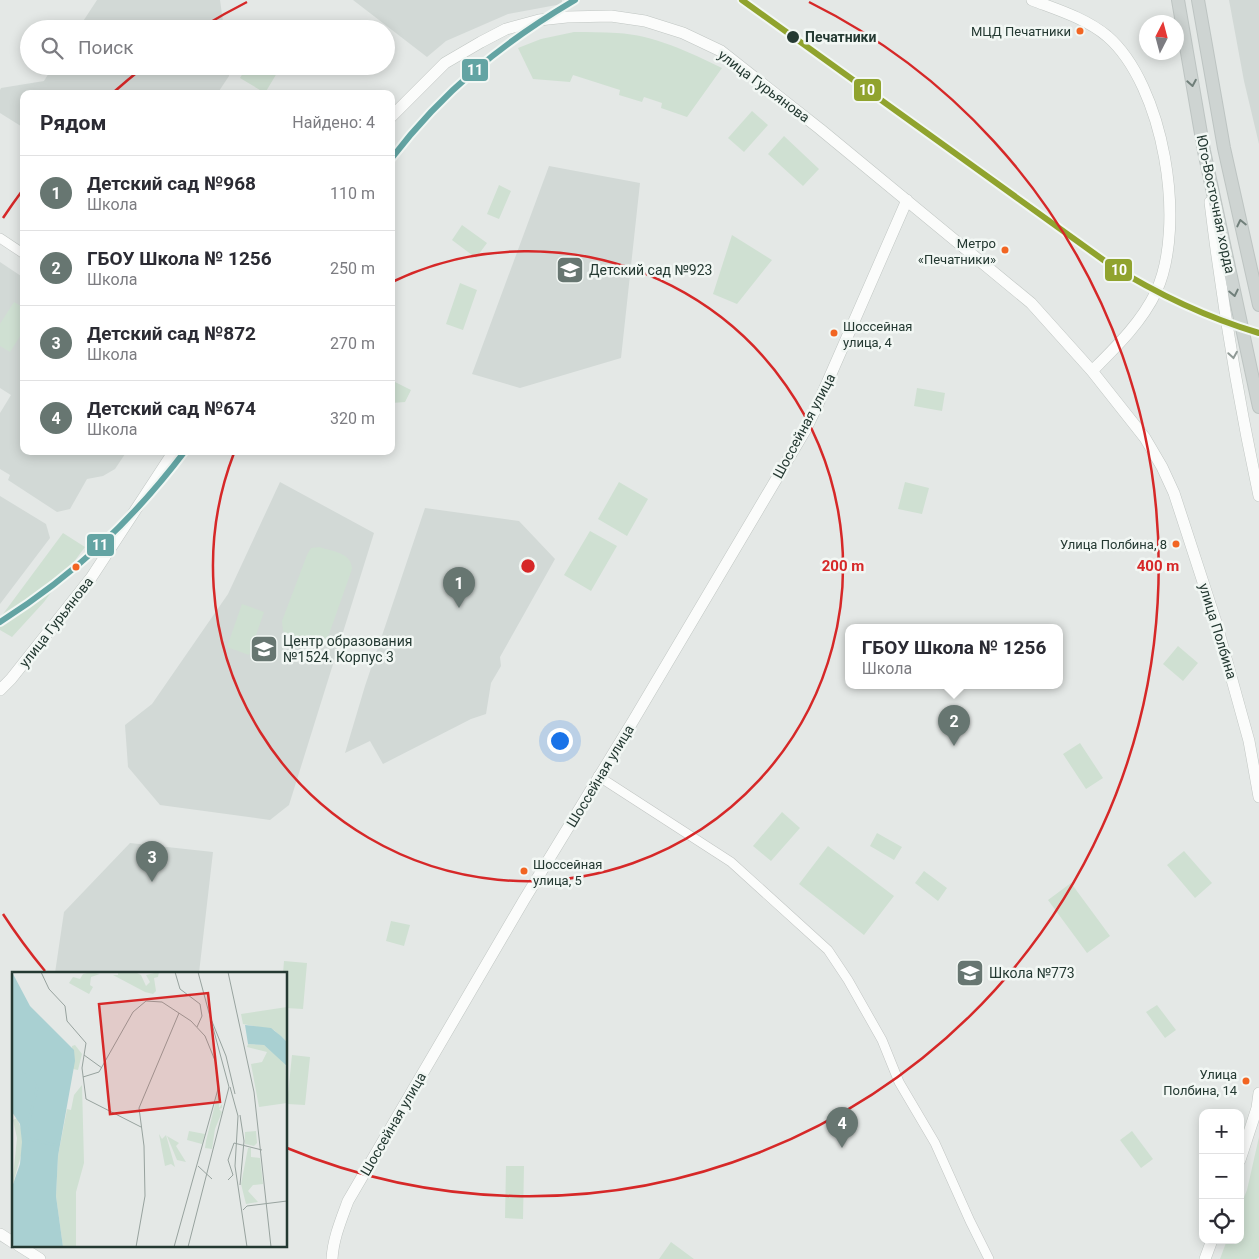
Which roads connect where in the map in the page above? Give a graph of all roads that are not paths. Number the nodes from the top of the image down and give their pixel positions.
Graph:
1 (1032, 0) edge
2 (1178, 0) edge
3 (1198, 0) edge
4 (395, 113) edge
5 (1204, 151) junction
6 (907, 200) junction
7 (0, 238) edge
8 (20, 251) edge
9 (1254, 282) junction
10 (1259, 297) edge
11 (1259, 305) edge
12 (1092, 371) junction
13 (1259, 407) edge
14 (171, 455) edge
15 (1259, 496) edge
16 (0, 690) edge
17 (598, 776) junction
18 (1259, 797) edge
19 (1259, 1093) edge
20 (1242, 1154) edge
21 (0, 1234) edge
22 (12, 1242) edge
23 (1211, 1244) edge
24 (20, 1246) edge
25 (40, 1259) edge
26 (332, 1259) edge
27 (989, 1259) edge
28 (1205, 1259) edge

1 - 12 main road
2 -> 5 main road, Юго-Восточная хорда
9 -> 3 main road, Юго-Восточная хорда
4 - 6 main road, улица Гурьянова
5 -> 13 main road, Юго-Восточная хорда
5 -> 15 main road
6 - 12 main road
6 - 17 main road, Шоссейная улица
7 - 8 street
9 - 10 main road
9 - 11 main road, Юго-Восточная хорда
12 - 18 main road, улица Полбина
14 - 16 main road, улица Гурьянова
17 - 26 main road, Шоссейная улица
17 - 27 street
19 - 20 main road
21 - 22 main road
23 - 28 main road
24 - 25 main road

